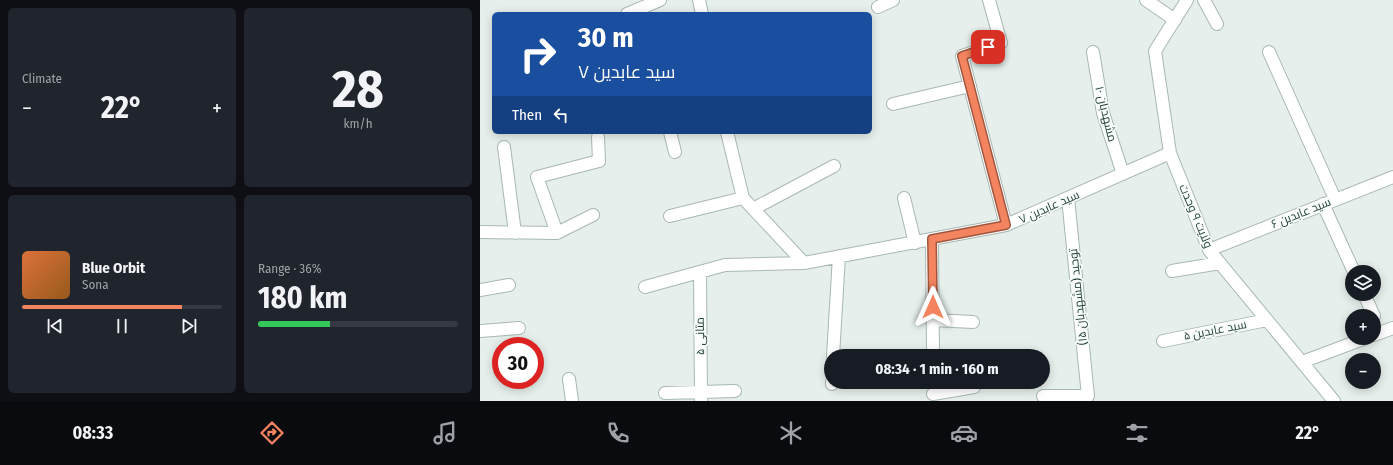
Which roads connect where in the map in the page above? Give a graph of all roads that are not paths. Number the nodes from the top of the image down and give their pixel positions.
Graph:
1 (660, 0) edge
2 (699, 0) edge
3 (893, 0) edge
4 (989, 0) edge
5 (1146, 0) edge
6 (1187, 0) edge
7 (1204, 0) edge
8 (878, 7) dead end
9 (632, 12) edge
10 (702, 12) edge
11 (1175, 20) junction
12 (1217, 24) dead end
13 (1093, 52) dead end
14 (1269, 52) dead end
15 (970, 86) junction
16 (894, 104) dead end
17 (671, 134) edge
18 (727, 134) edge
19 (598, 138) dead end
20 (504, 147) dead end
21 (676, 152) dead end
22 (1170, 153) junction
23 (834, 166) dead end
24 (1122, 174) junction
25 (1393, 177) edge
26 (743, 198) junction
27 (904, 198) dead end
28 (1068, 198) junction
29 (1335, 199) junction
30 (1324, 204) junction
31 (754, 209) junction
32 (593, 215) dead end
33 (670, 216) dead end
34 (1006, 225) junction
35 (480, 232) edge
36 (515, 233) junction
37 (557, 233) junction
38 (932, 239) junction
39 (915, 242) junction
40 (1209, 250) junction
41 (839, 256) junction
42 (804, 263) junction
43 (1220, 263) junction
44 (1351, 265) edge
45 (1172, 271) dead end
46 (700, 272) junction
47 (509, 285) dead end
48 (645, 287) dead end
49 (480, 290) edge
50 (933, 320) junction
51 (1267, 320) junction
52 (973, 322) dead end
53 (519, 328) dead end
54 (1393, 328) edge
55 (480, 331) edge
56 (1381, 333) edge
57 (1163, 340) dead end
58 (1347, 345) edge
59 (833, 349) edge
60 (933, 349) edge
61 (1302, 362) junction
62 (569, 379) dead end
63 (958, 389) edge
64 (735, 391) dead end
65 (933, 392) edge
66 (665, 393) dead end
67 (701, 396) edge
68 (1043, 396) dead end
69 (572, 401) edge
70 (1334, 401) edge

1 - 9 street
2 - 10 street
3 - 8 street
4 - 15 street
5 - 11 street
6 - 11 street, ولایت ۹ وحدت
7 - 12 street
11 - 22 street, ولایت ۹ وحدت
13 - 24 street, مشهدبان ۱۰
14 - 29 street
15 - 16 street
15 - 34 street
17 - 21 street
18 - 26 street
19 - 37 street
20 - 36 street
22 - 24 street, سید عابدین ۷
22 - 40 street, ولایت ۹ وحدت
23 - 31 street
24 - 28 street, سید عابدین ۷
25 - 29 street, سید عابدین ۶
26 - 31 street
26 - 33 street
27 - 39 street
28 - 34 street, سید عابدین ۷
28 - 68 street, توحید (مشهدبان ۱۵)
29 - 30 street, سید عابدین ۶
30 - 40 street, سید عابدین ۶
30 - 44 street
31 - 42 street
32 - 37 street
34 - 38 street, سید عابدین ۷
35 - 36 street
36 - 37 street
38 - 39 street, سید عابدین ۷
38 - 50 street
39 - 41 street, سید عابدین ۷
40 - 43 street, ولایت ۹ وحدت
41 - 42 street, سید عابدین ۷
41 - 59 street
42 - 46 street, سید عابدین ۷
43 - 45 street
43 - 51 street, ولایت ۹ وحدت
46 - 48 street, سید عابدین ۷
46 - 67 street, متانی ۵
47 - 49 street
50 - 52 street
50 - 60 street
51 - 57 street, سید عابدین ۵
51 - 61 street, ولایت ۹ وحدت
53 - 55 street
54 - 56 street
58 - 61 street
61 - 70 street, ولایت ۹ وحدت
62 - 69 street
63 - 65 street
64 - 67 street
66 - 67 street

